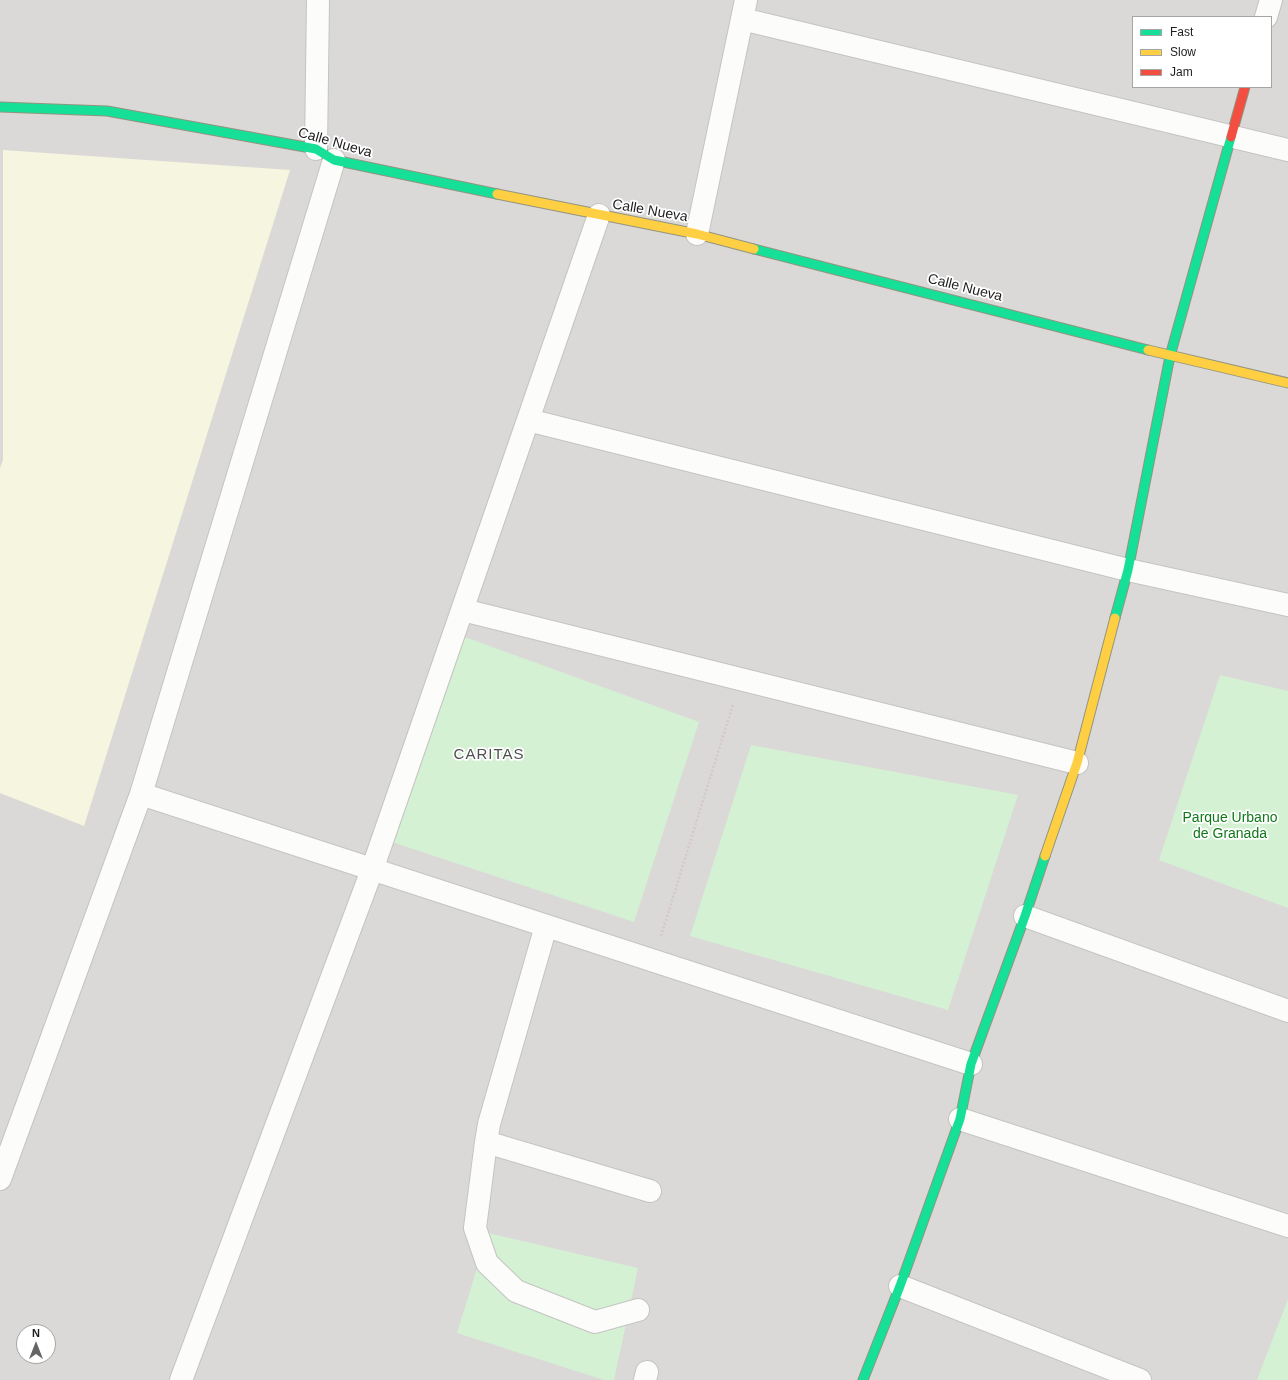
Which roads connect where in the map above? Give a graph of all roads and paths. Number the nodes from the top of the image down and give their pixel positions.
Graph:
1 (318, 0) edge
2 (1271, 0) edge
3 (744, 9) edge
4 (1266, 16) edge
5 (1245, 88) edge
6 (0, 107) edge
7 (1231, 136) junction
8 (316, 149) junction
9 (1288, 150) edge
10 (334, 160) junction
11 (598, 215) junction
12 (697, 234) junction
13 (1170, 356) junction
14 (1288, 383) edge
15 (528, 420) junction
16 (1128, 570) junction
17 (1288, 605) edge
18 (463, 610) junction
19 (740, 679) junction
20 (1076, 763) junction
21 (141, 794) junction
22 (372, 870) junction
23 (1025, 916) junction
24 (546, 926) junction
25 (654, 961) junction
26 (1288, 1011) edge
27 (971, 1064) junction
28 (960, 1120) junction
29 (486, 1142) junction
30 (0, 1178) edge
31 (650, 1191) dead end
32 (1288, 1226) edge
33 (900, 1286) junction
34 (638, 1310) dead end
35 (181, 1380) edge
36 (864, 1380) edge
37 (1140, 1380) edge

1 - 8 street
2 - 4 street
3 - 7 street
3 - 12 street
5 - 7 street
6 - 8 street, Calle Nueva
7 - 9 street
7 - 13 street
8 - 10 street, Calle Nueva
10 - 11 street, Calle Nueva
10 - 21 street
11 - 12 street, Calle Nueva
11 - 15 street
12 - 13 street, Calle Nueva
13 - 14 street, Calle Nueva
13 - 16 street
15 - 16 street
15 - 18 street
16 - 17 street
16 - 20 street
18 - 19 street
18 - 22 street
19 - 20 street
19 - 25 path
20 - 23 street
21 - 22 street
21 - 30 street
22 - 24 street
22 - 35 street
23 - 26 street
23 - 27 street
24 - 25 street
24 - 29 street
25 - 27 street
27 - 28 street
28 - 32 street
28 - 33 street
29 - 31 street
29 - 34 street
33 - 36 street
33 - 37 street

